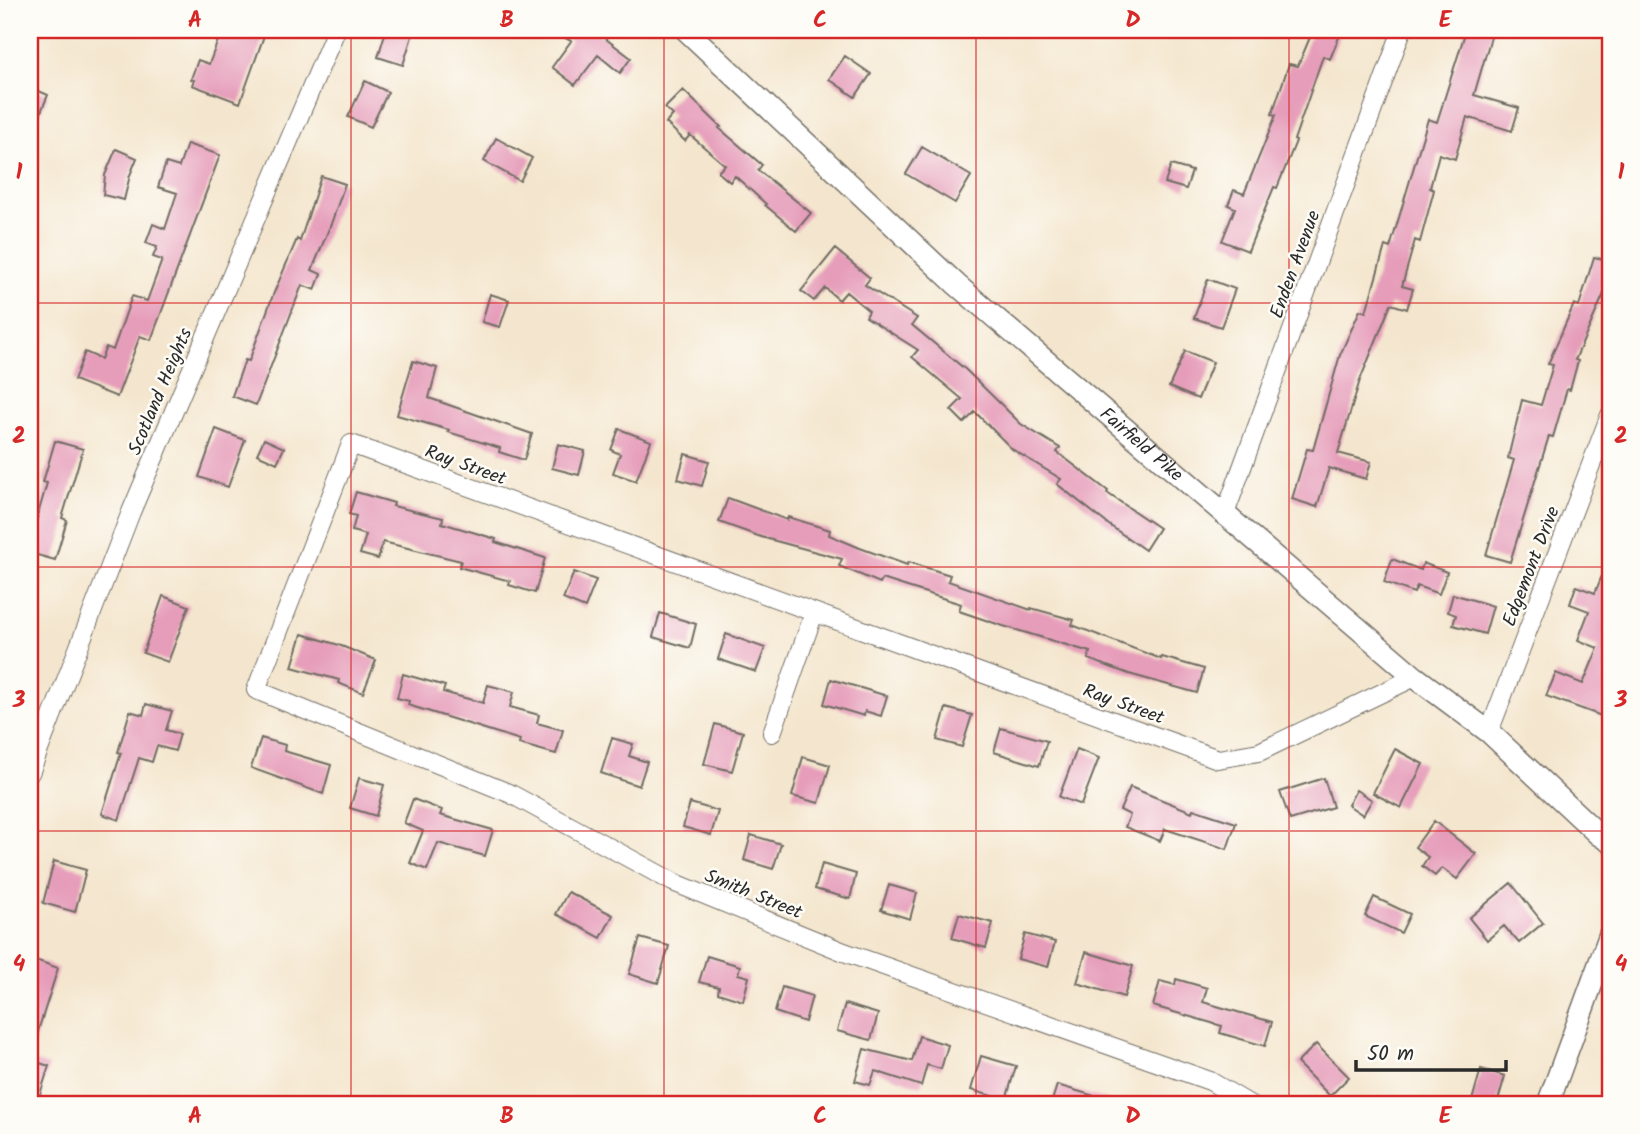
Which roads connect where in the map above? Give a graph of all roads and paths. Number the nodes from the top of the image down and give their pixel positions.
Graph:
1 (336, 30) edge
2 (687, 30) edge
3 (1402, 30) edge
4 (1610, 415) edge
5 (1225, 514) junction
6 (814, 613) junction
7 (1415, 677) junction
8 (256, 690) joint
9 (1489, 732) junction
10 (772, 733) dead end
11 (30, 773) edge
12 (1610, 842) edge
13 (1610, 934) edge
14 (1249, 1104) edge
15 (1548, 1104) edge

1 - 11 street, Scotland Heights
2 - 5 street, Fairfield Pike
3 - 5 street, Enden Avenue
4 - 9 street, Edgemont Drive
5 - 7 street, Fairfield Pike
6 - 7 street, Ray Street
6 - 8 street, Ray Street
6 - 10 street
7 - 9 street, Fairfield Pike
8 - 14 street, Smith Street
9 - 12 street, Fairfield Pike
13 - 15 street

